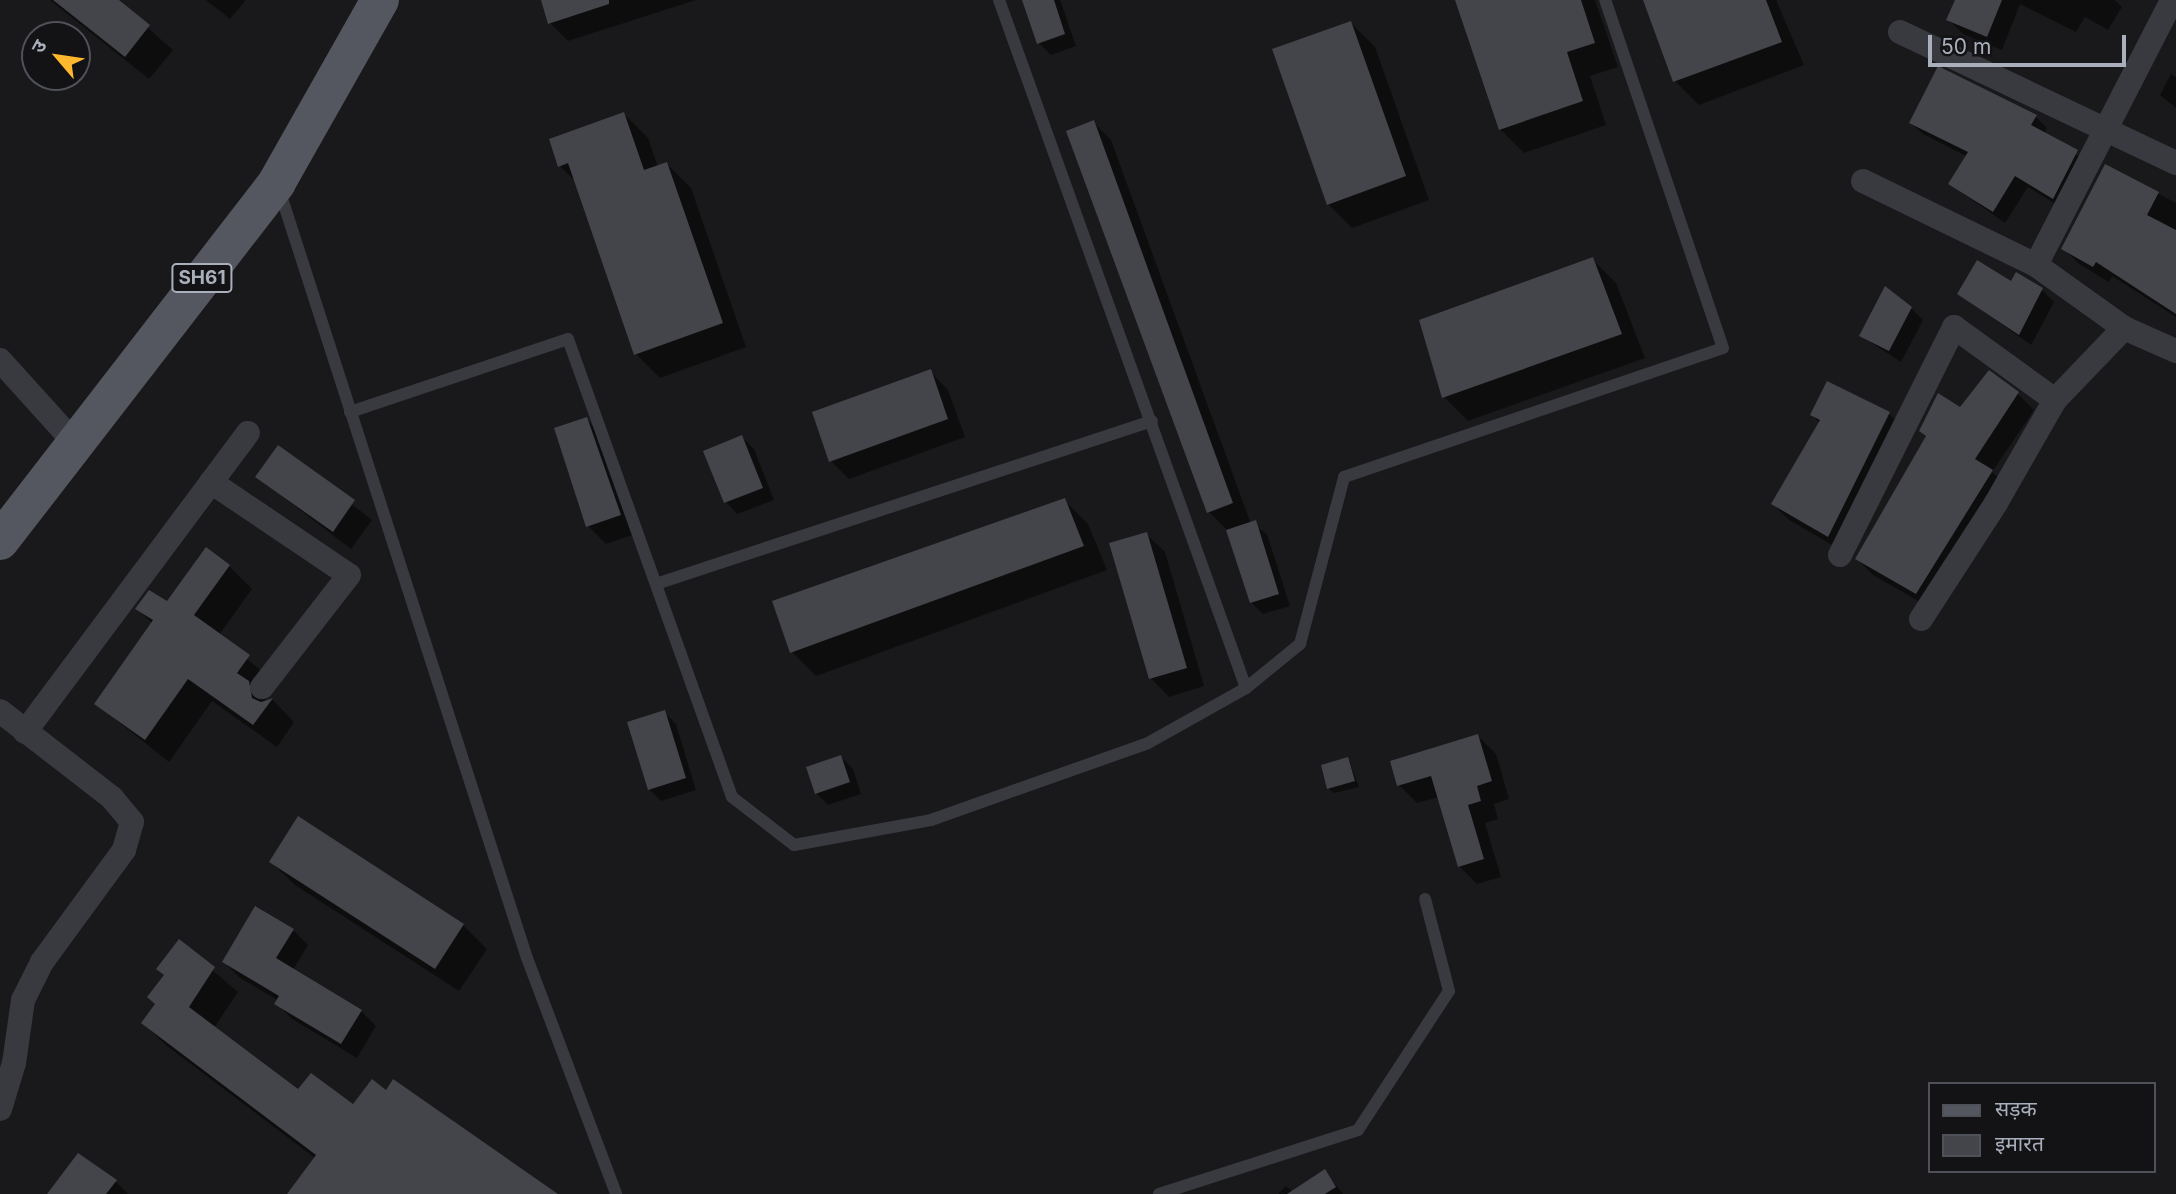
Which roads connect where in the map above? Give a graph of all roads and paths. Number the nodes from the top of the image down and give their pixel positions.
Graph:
1 (380, 0) edge
2 (999, 0) edge
3 (1605, 0) edge
4 (2172, 0) edge
5 (1900, 32) dead end
6 (2104, 127) junction
7 (2176, 163) edge
8 (1863, 181) dead end
9 (277, 182) junction
10 (2036, 265) junction
11 (2123, 328) junction
12 (2176, 351) edge
13 (0, 360) edge
14 (2055, 400) junction
15 (350, 412) junction
16 (1152, 421) junction
17 (248, 433) dead end
18 (75, 443) junction
19 (211, 482) junction
20 (0, 541) edge
21 (1840, 555) dead end
22 (656, 584) junction
23 (1921, 619) dead end
24 (262, 687) dead end
25 (1246, 688) junction
26 (0, 711) edge
27 (25, 732) junction
28 (1424, 900) dead end
29 (0, 1109) edge
30 (616, 1194) edge
31 (1159, 1194) edge

1 - 9 main road, SH61
2 - 16 lane
3 - 25 lane
4 - 6 street
5 - 6 street
6 - 7 street
6 - 10 street
8 - 10 street
9 - 15 lane
9 - 18 main road, SH61
10 - 11 street
11 - 12 street
11 - 14 street
13 - 18 street
14 - 21 street
14 - 23 street
15 - 22 lane
15 - 30 lane
16 - 22 lane
16 - 25 lane
17 - 19 street
18 - 20 main road, SH61
19 - 24 street
19 - 27 street
22 - 25 lane
26 - 27 street
27 - 29 street
28 - 31 lane

